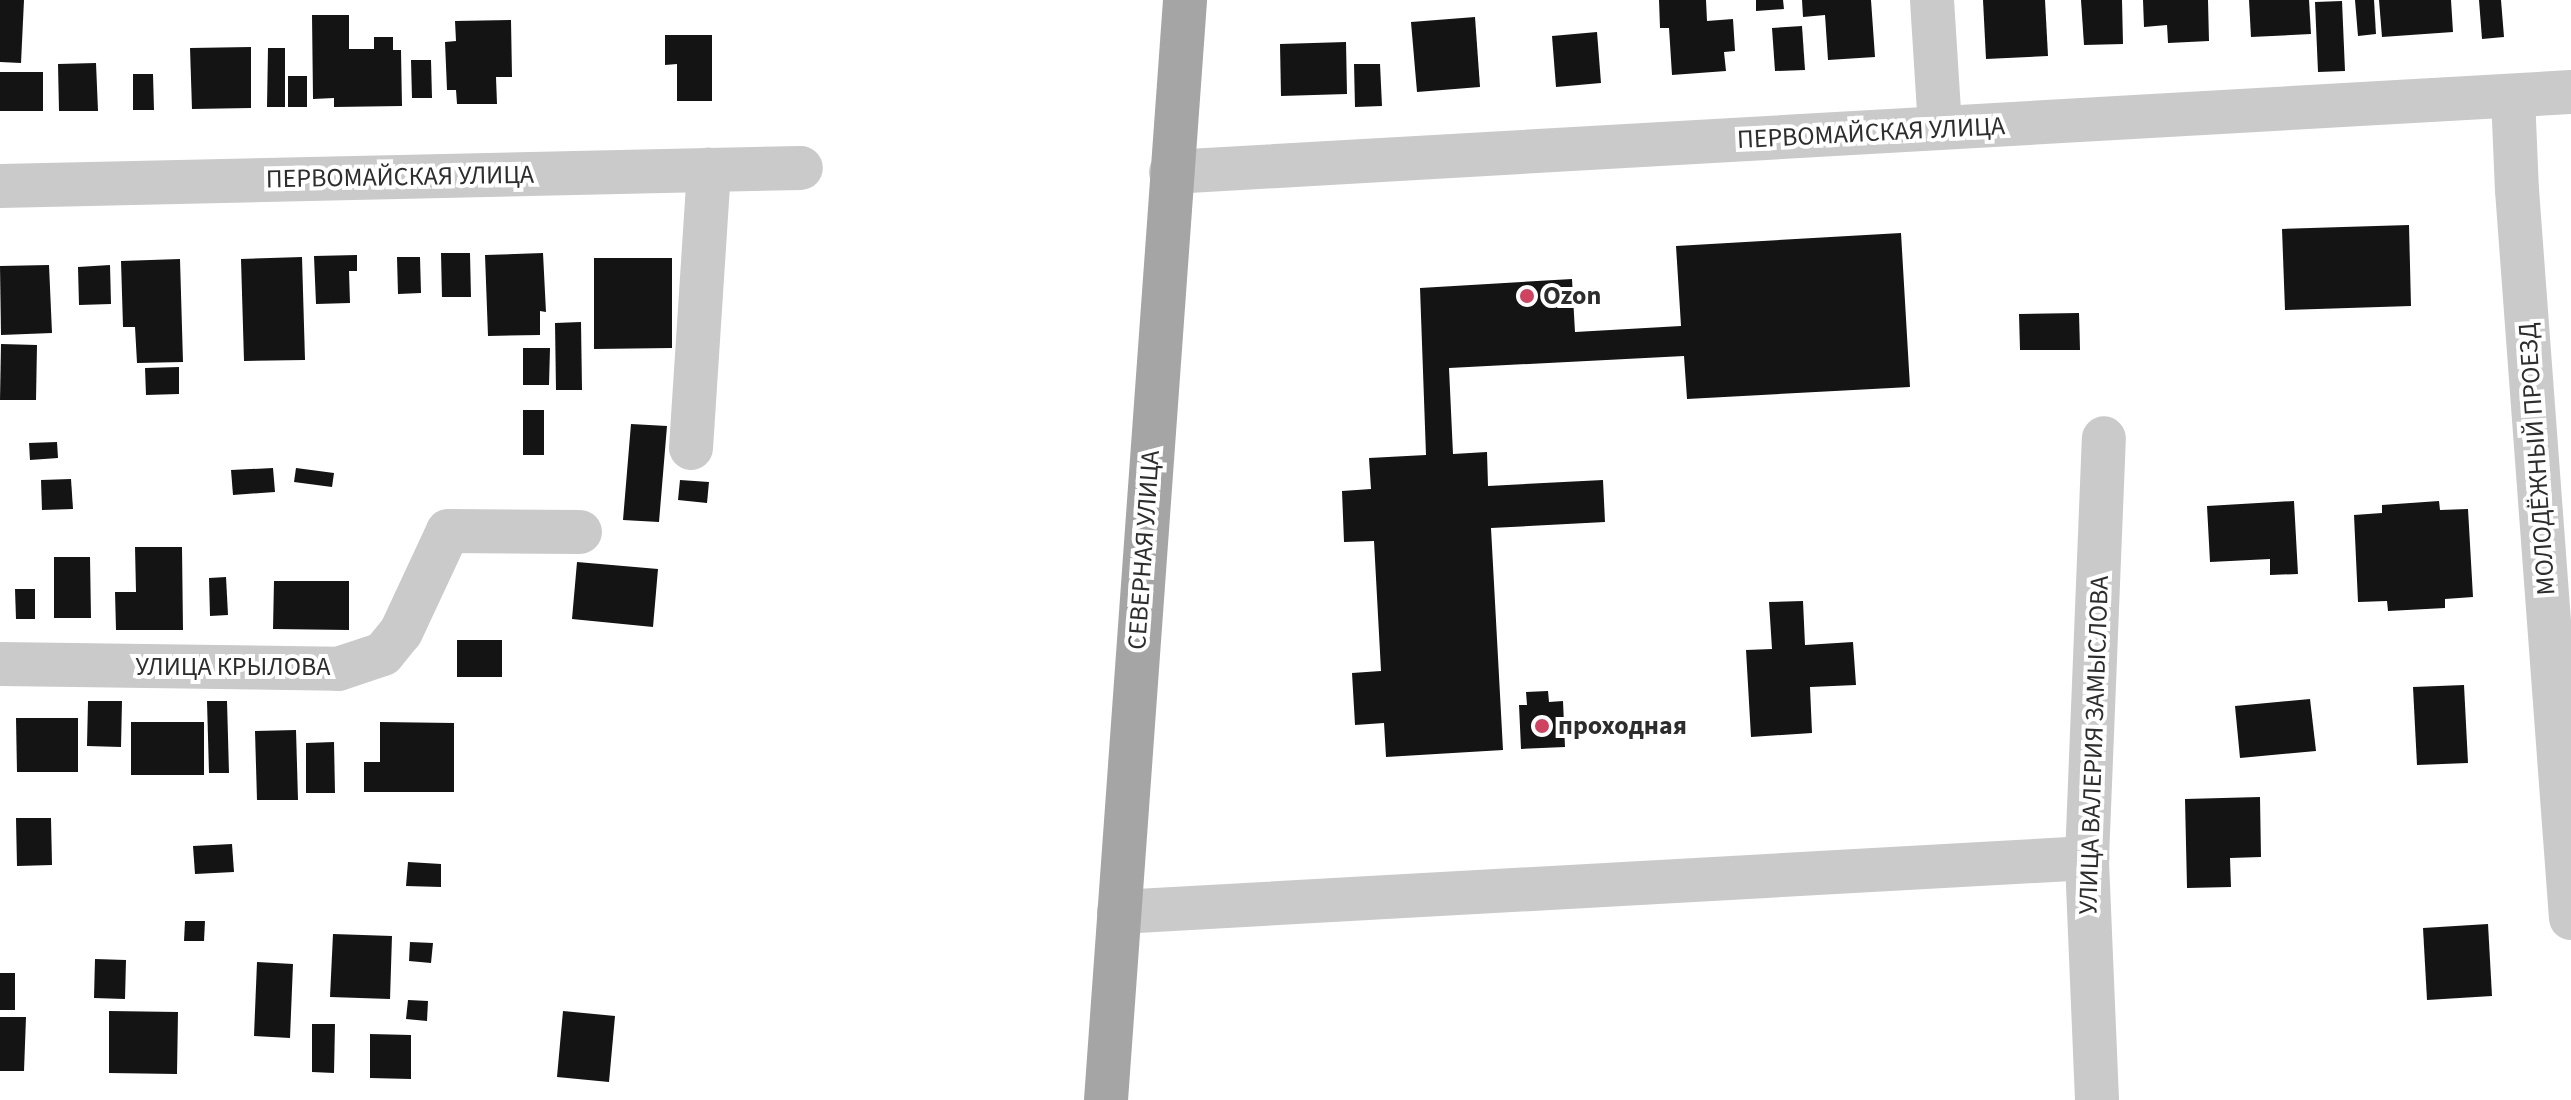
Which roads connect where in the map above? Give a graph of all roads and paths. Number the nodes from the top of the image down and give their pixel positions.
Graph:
1 (1185, 0) edge
2 (1932, 0) edge
3 (2571, 92) edge
4 (2513, 96) junction
5 (1940, 128) junction
6 (801, 168) dead end
7 (709, 170) junction
8 (1171, 172) junction
9 (0, 186) edge
10 (2104, 438) dead end
11 (691, 448) dead end
12 (580, 532) dead end
13 (0, 664) edge
14 (2087, 858) junction
15 (1119, 912) junction
16 (2571, 918) edge
17 (1106, 1100) edge
18 (2097, 1100) edge

1 - 8 main road, СЕВЕРНАЯ УЛИЦА
2 - 5 street
3 - 4 street, ПЕРВОМАЙСКАЯ УЛИЦА
4 - 5 street, ПЕРВОМАЙСКАЯ УЛИЦА
4 - 16 street, МОЛОДЁЖНЫЙ ПРОЕЗД
5 - 8 street, ПЕРВОМАЙСКАЯ УЛИЦА
6 - 7 street, ПЕРВОМАЙСКАЯ УЛИЦА
7 - 9 street, ПЕРВОМАЙСКАЯ УЛИЦА
7 - 11 street
8 - 15 main road, СЕВЕРНАЯ УЛИЦА
10 - 14 street, УЛИЦА ВАЛЕРИЯ ЗАМЫСЛОВА
12 - 13 street, УЛИЦА КРЫЛОВА
14 - 15 street
14 - 18 street, УЛИЦА ВАЛЕРИЯ ЗАМЫСЛОВА
15 - 17 main road, СЕВЕРНАЯ УЛИЦА

